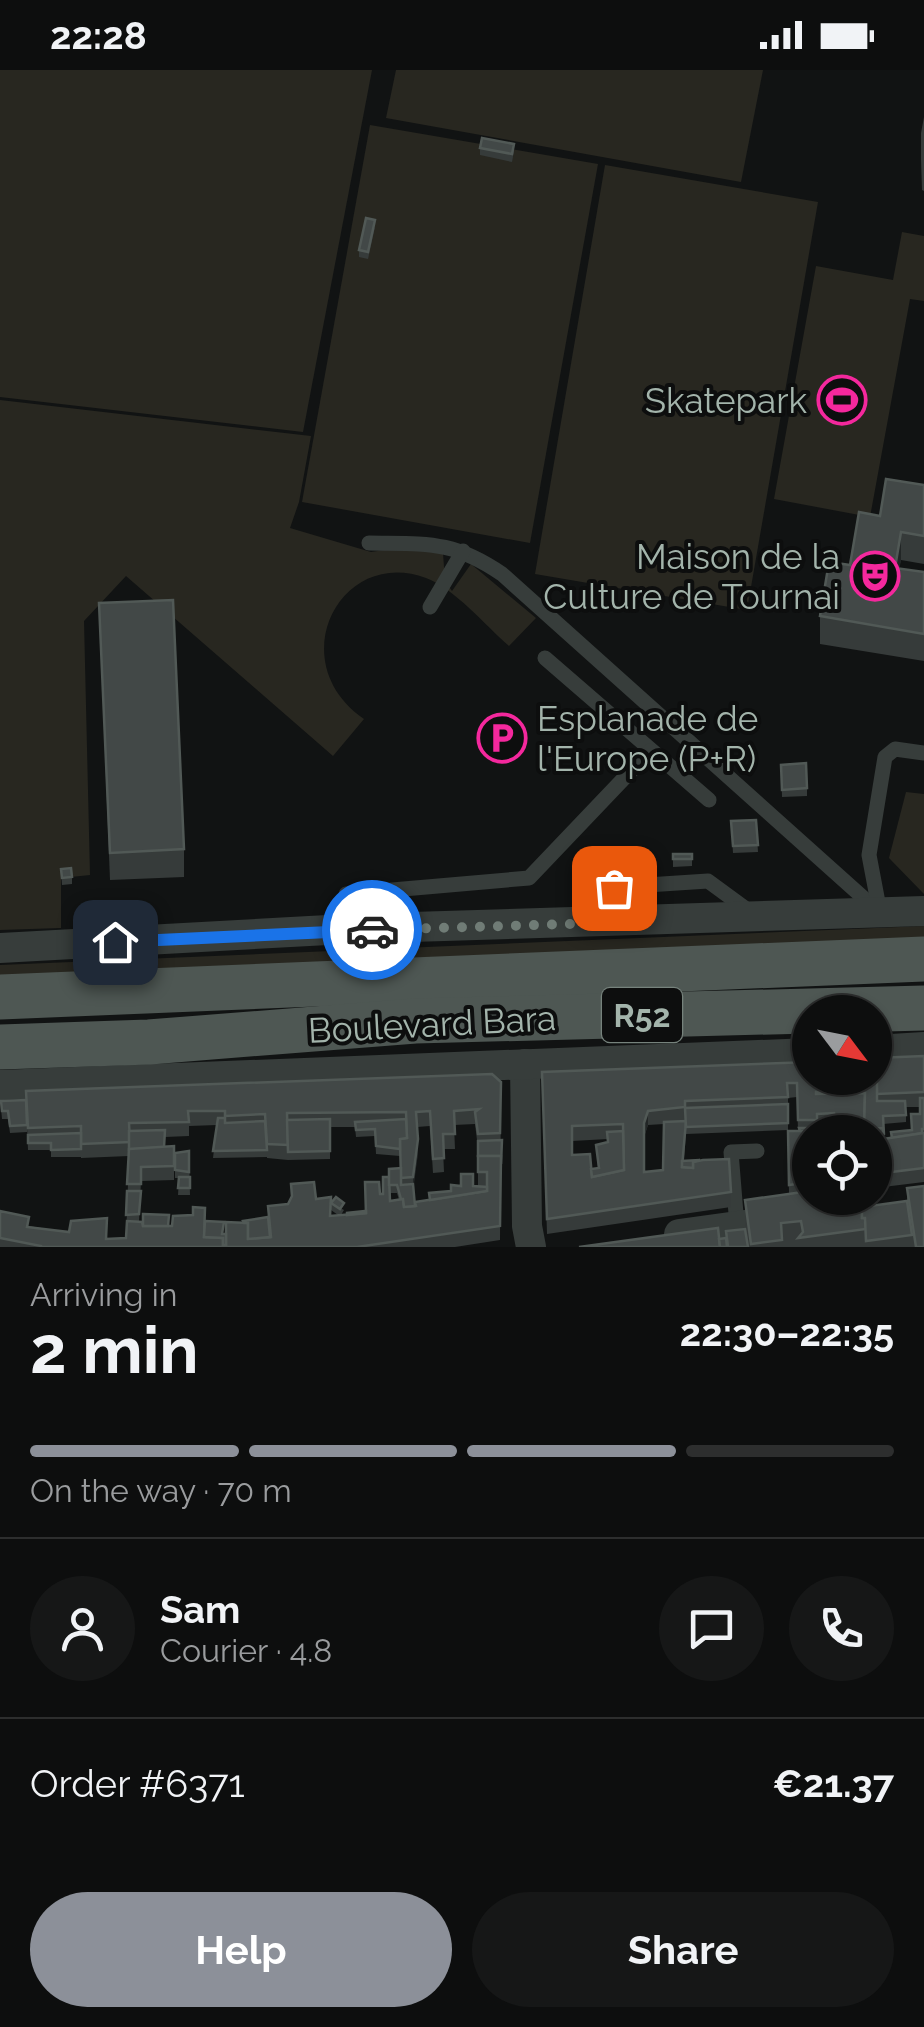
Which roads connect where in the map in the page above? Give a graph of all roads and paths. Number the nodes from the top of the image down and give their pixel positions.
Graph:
1 (369, 542) dead end
2 (464, 551) junction
3 (430, 606) dead end
4 (546, 658) dead end
5 (650, 751) junction
6 (924, 753) edge
7 (709, 800) dead end
8 (924, 911) edge
9 (880, 913) junction
10 (346, 929) junction
11 (0, 948) edge
12 (924, 959) edge
13 (924, 988) edge
14 (0, 998) edge
15 (924, 1008) edge
16 (892, 1014) edge
17 (892, 1022) edge
18 (792, 1028) edge
19 (892, 1037) edge
20 (0, 1047) edge
21 (924, 1047) edge
22 (792, 1054) edge
23 (525, 1064) junction
24 (0, 1084) edge
25 (758, 1151) dead end
26 (814, 1216) edge
27 (732, 1233) edge
28 (657, 1238) edge
29 (531, 1247) edge

1 - 2 lane
2 - 3 lane
2 - 9 lane
4 - 5 lane
5 - 7 lane
5 - 10 lane
6 - 9 lane
8 - 9 street
9 - 10 street
10 - 11 street
12 - 14 main road, Boulevard Bara / R52
13 - 16 main road, R52
15 - 17 main road, Boulevard Bara / R52
18 - 20 main road, Boulevard Bara / R52
19 - 21 street, Boulevard Bara
22 - 23 street, Boulevard Bara
23 - 24 street, Boulevard Bara
23 - 29 street
25 - 27 lane
26 - 27 street
27 - 28 street

